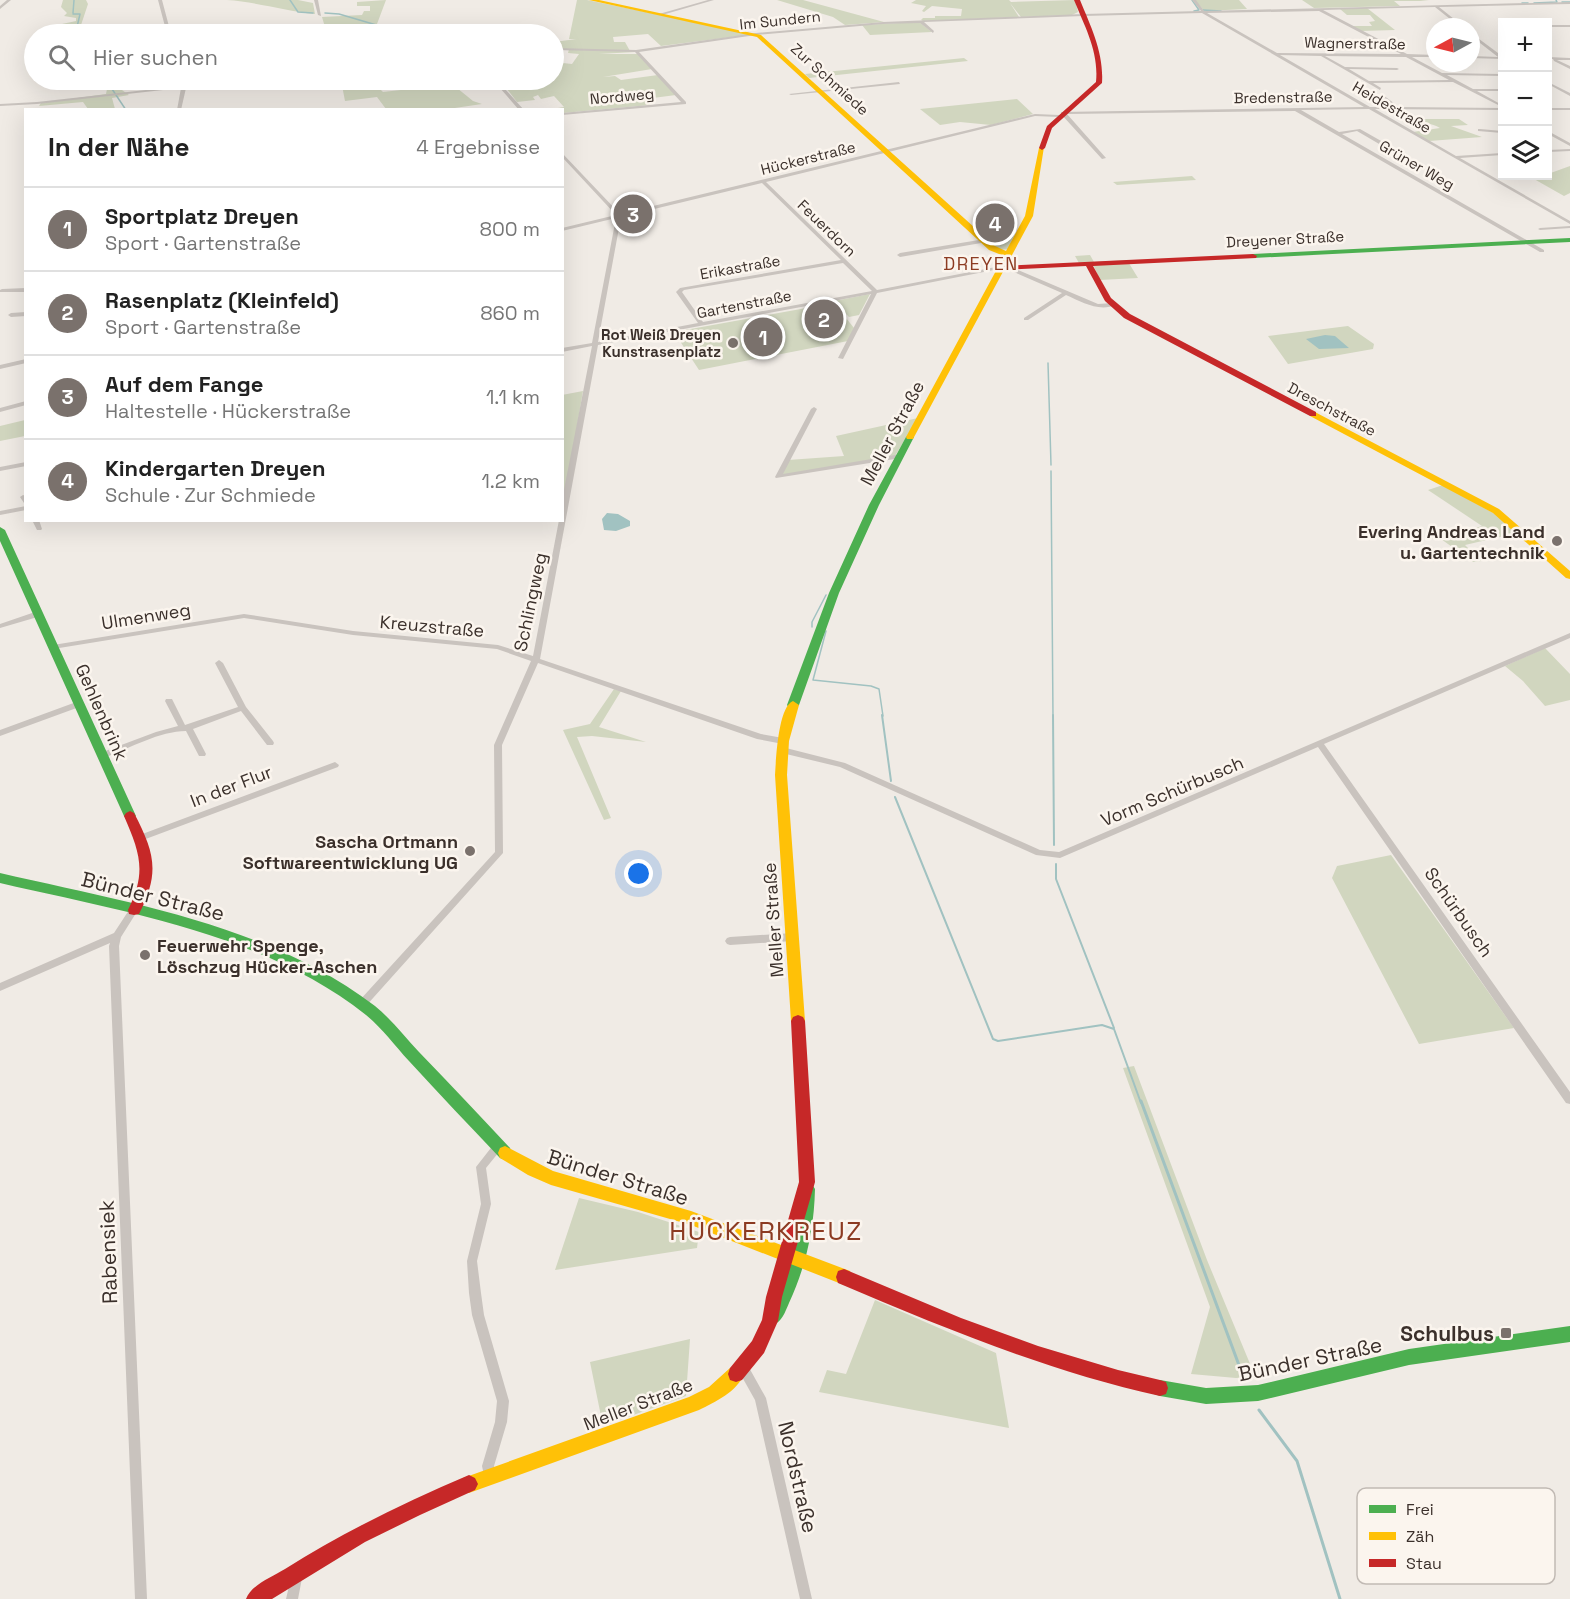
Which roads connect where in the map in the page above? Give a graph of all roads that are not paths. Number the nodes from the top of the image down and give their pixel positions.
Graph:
1 (9, 0) edge
2 (160, 0) edge
3 (316, 0) edge
4 (592, 0) edge
5 (712, 0) edge
6 (1077, 0) edge
7 (1194, 0) edge
8 (1559, 1) edge
9 (1570, 3) edge
10 (1434, 6) junction
11 (0, 8) edge
12 (1317, 9) junction
13 (1570, 11) edge
14 (1202, 12) junction
15 (661, 14) junction
16 (320, 15) dead end
17 (1083, 15) junction
18 (1450, 18) edge
19 (921, 22) junction
20 (166, 24) edge
21 (1552, 26) edge
22 (1570, 26) edge
23 (933, 32) dead end
24 (756, 34) junction
25 (1480, 41) edge
26 (564, 49) edge
27 (636, 51) junction
28 (1275, 54) junction
29 (1320, 55) junction
30 (1498, 55) edge
31 (1407, 56) junction
32 (1426, 56) edge
33 (1480, 57) edge
34 (1498, 58) edge
35 (1552, 58) edge
36 (1570, 58) edge
37 (1552, 59) edge
38 (1344, 68) junction
39 (1570, 68) edge
40 (1397, 69) dead end
41 (1442, 74) junction
42 (1498, 75) edge
43 (1455, 81) junction
44 (1369, 82) junction
45 (1400, 82) junction
46 (899, 83) dead end
47 (1552, 85) edge
48 (1380, 89) dead end
49 (1412, 89) dead end
50 (151, 90) edge
51 (183, 90) edge
52 (504, 90) edge
53 (1471, 90) junction
54 (1498, 90) edge
55 (820, 91) junction
56 (791, 94) dead end
57 (1570, 95) edge
58 (1383, 96) dead end
59 (1498, 104) edge
60 (0, 105) edge
61 (1498, 107) edge
62 (179, 108) edge
63 (520, 108) edge
64 (1370, 108) junction
65 (1398, 108) junction
66 (1295, 109) junction
67 (1552, 109) edge
68 (1570, 109) edge
69 (564, 114) edge
70 (1061, 115) junction
71 (1480, 130) dead end
72 (1498, 132) edge
73 (1338, 134) junction
74 (1552, 135) edge
75 (1570, 145) edge
76 (1389, 147) dead end
77 (1570, 150) edge
78 (887, 151) junction
79 (1552, 152) edge
80 (1498, 154) edge
81 (564, 156) edge
82 (1104, 158) dead end
83 (1457, 158) junction
84 (763, 181) junction
85 (619, 216) junction
86 (1570, 224) edge
87 (1540, 229) dead end
88 (564, 230) edge
89 (1570, 240) edge
90 (985, 241) junction
91 (1528, 242) junction
92 (1542, 251) dead end
93 (900, 255) dead end
94 (1009, 255) junction
95 (844, 261) junction
96 (1088, 264) junction
97 (1001, 268) junction
98 (1014, 268) junction
99 (24, 290) edge
100 (2, 291) dead end
101 (875, 291) junction
102 (1065, 293) junction
103 (1113, 305) junction
104 (24, 314) edge
105 (11, 315) dead end
106 (1026, 319) dead end
107 (702, 324) junction
108 (596, 343) junction
109 (564, 350) edge
110 (841, 358) dead end
111 (24, 361) edge
112 (0, 367) edge
113 (24, 404) edge
114 (814, 409) dead end
115 (0, 410) edge
116 (901, 456) junction
117 (24, 464) edge
118 (0, 469) edge
119 (24, 508) edge
120 (564, 512) edge
121 (0, 513) edge
122 (36, 522) edge
123 (562, 522) edge
124 (39, 529) dead end
125 (0, 530) edge
126 (1570, 576) edge
127 (38, 614) junction
128 (244, 616) joint
129 (0, 626) edge
130 (1570, 635) edge
131 (53, 647) junction
132 (536, 659) junction
133 (219, 663) dead end
134 (169, 701) dead end
135 (79, 704) junction
136 (243, 708) junction
137 (185, 727) junction
138 (0, 733) edge
139 (270, 743) dead end
140 (1320, 744) junction
141 (783, 746) junction
142 (202, 754) dead end
143 (103, 755) junction
144 (335, 765) dead end
145 (140, 838) junction
146 (0, 878) edge
147 (134, 910) junction
148 (117, 936) junction
149 (793, 937) junction
150 (730, 941) dead end
151 (0, 987) edge
152 (362, 1004) junction
153 (1570, 1100) edge
154 (498, 1147) junction
155 (807, 1182) junction
156 (787, 1254) junction
157 (800, 1259) junction
158 (770, 1321) junction
159 (1570, 1334) edge
160 (743, 1368) junction
161 (489, 1476) junction
162 (297, 1571) junction
163 (141, 1599) edge
164 (255, 1599) edge
165 (292, 1599) edge
166 (806, 1599) edge

1 - 11 street
2 - 20 street
3 - 16 street
4 - 15 main road, Zur Schmiede
5 - 15 street
6 - 17 main road, Meller Straße
7 - 14 street
8 - 9 street, Im Sundern
8 - 10 street, Im Sundern
8 - 13 street
10 - 12 street, Im Sundern
10 - 18 street
12 - 14 street, Im Sundern
12 - 31 street
14 - 17 street, Im Sundern
14 - 28 street, Heidestraße
15 - 24 main road, Zur Schmiede
17 - 19 street, Im Sundern
17 - 70 main road, Meller Straße
19 - 23 street
19 - 24 street, Im Sundern
21 - 22 street
24 - 27 street, Im Sundern
24 - 55 main road, Zur Schmiede
25 - 30 street
26 - 27 street, Im Sundern
27 - 69 street, Nordweg
28 - 29 street, Wagnerstraße
28 - 64 street, Heidestraße
29 - 31 street, Wagnerstraße
29 - 38 street
31 - 32 street, Wagnerstraße
31 - 41 street
33 - 34 street
35 - 36 street
37 - 39 street
38 - 40 street
38 - 44 street
41 - 42 street
41 - 43 street
43 - 45 street
43 - 53 street
44 - 45 street
44 - 48 street
45 - 49 street
46 - 55 street
47 - 57 street
50 - 60 street
51 - 62 street
52 - 63 street
53 - 54 street
53 - 59 street
55 - 56 street
55 - 78 main road, Zur Schmiede
58 - 65 street
61 - 65 street, Bredenstraße
64 - 65 street, Bredenstraße
64 - 66 street, Bredenstraße
64 - 83 street, Heidestraße
66 - 70 street, Bredenstraße
66 - 73 street, Grüner Weg
67 - 68 street
70 - 78 street, Hückerstraße
70 - 82 street
70 - 94 main road, Meller Straße
71 - 72 street
73 - 76 street
73 - 91 street, Grüner Weg
74 - 75 street
77 - 79 street
78 - 84 street, Hückerstraße
78 - 90 main road, Zur Schmiede
80 - 83 street
81 - 85 street
83 - 86 street, Heidestraße
84 - 85 street, Hückerstraße
84 - 95 street, Feuerdorn
85 - 88 street, Hückerstraße
85 - 108 street, Schlingweg
86 - 87 street
89 - 91 main road, Dreyener Straße
90 - 93 street
90 - 94 main road, Zur Schmiede
91 - 92 street, Grüner Weg
91 - 96 main road, Dreyener Straße
94 - 97 main road, Meller Straße
95 - 101 street, Feuerdorn
95 - 107 street, Erikastraße
96 - 98 main road, Dreyener Straße
96 - 103 main road, Dreschstraße
97 - 98 main road, Dreyener Straße
97 - 101 street, Gartenstraße
97 - 116 main road, Meller Straße
98 - 102 street
99 - 100 street
101 - 107 street, Gartenstraße
101 - 110 street
102 - 103 street
102 - 106 street
103 - 126 main road, Dreschstraße
104 - 105 street
107 - 108 street, Gartenstraße
108 - 109 street, Gartenstraße
108 - 120 street, Schlingweg
111 - 112 street
113 - 115 street
114 - 116 street
116 - 141 main road, Meller Straße
117 - 118 street
119 - 121 street
122 - 124 street
123 - 132 street, Schlingweg
125 - 127 main road, Gehlenbrink
127 - 129 street
127 - 131 main road, Gehlenbrink
128 - 131 street, Ulmenweg
128 - 132 street, Kreuzstraße
130 - 140 street, Vorm Schürbusch
131 - 135 main road, Gehlenbrink
132 - 141 street, Kreuzstraße
132 - 152 street, Schlingweg
133 - 136 street
134 - 137 street
135 - 138 street
135 - 143 main road, Gehlenbrink
136 - 137 street
136 - 139 street
137 - 142 street
137 - 143 street
140 - 141 street, Vorm Schürbusch
140 - 153 street, Schürbusch
141 - 149 main road, Meller Straße
143 - 145 main road, Gehlenbrink
144 - 145 street, In der Flur
145 - 147 main road, Gehlenbrink
146 - 147 main road, Bünder Straße
147 - 148 street, Rabensiek
147 - 152 main road, Bünder Straße
148 - 151 street
148 - 163 street, Rabensiek
149 - 150 street
149 - 155 main road, Meller Straße
152 - 154 main road, Bünder Straße
154 - 156 main road, Bünder Straße
154 - 161 street
155 - 156 main road, Meller Straße
155 - 157 main road
156 - 157 main road, Bünder Straße
156 - 158 main road, Meller Straße
157 - 158 main road
157 - 159 main road, Bünder Straße
158 - 160 main road, Meller Straße
160 - 161 main road, Meller Straße
160 - 166 street, Nordstraße
161 - 162 main road, Meller Straße
162 - 164 main road, Meller Straße
162 - 165 street

